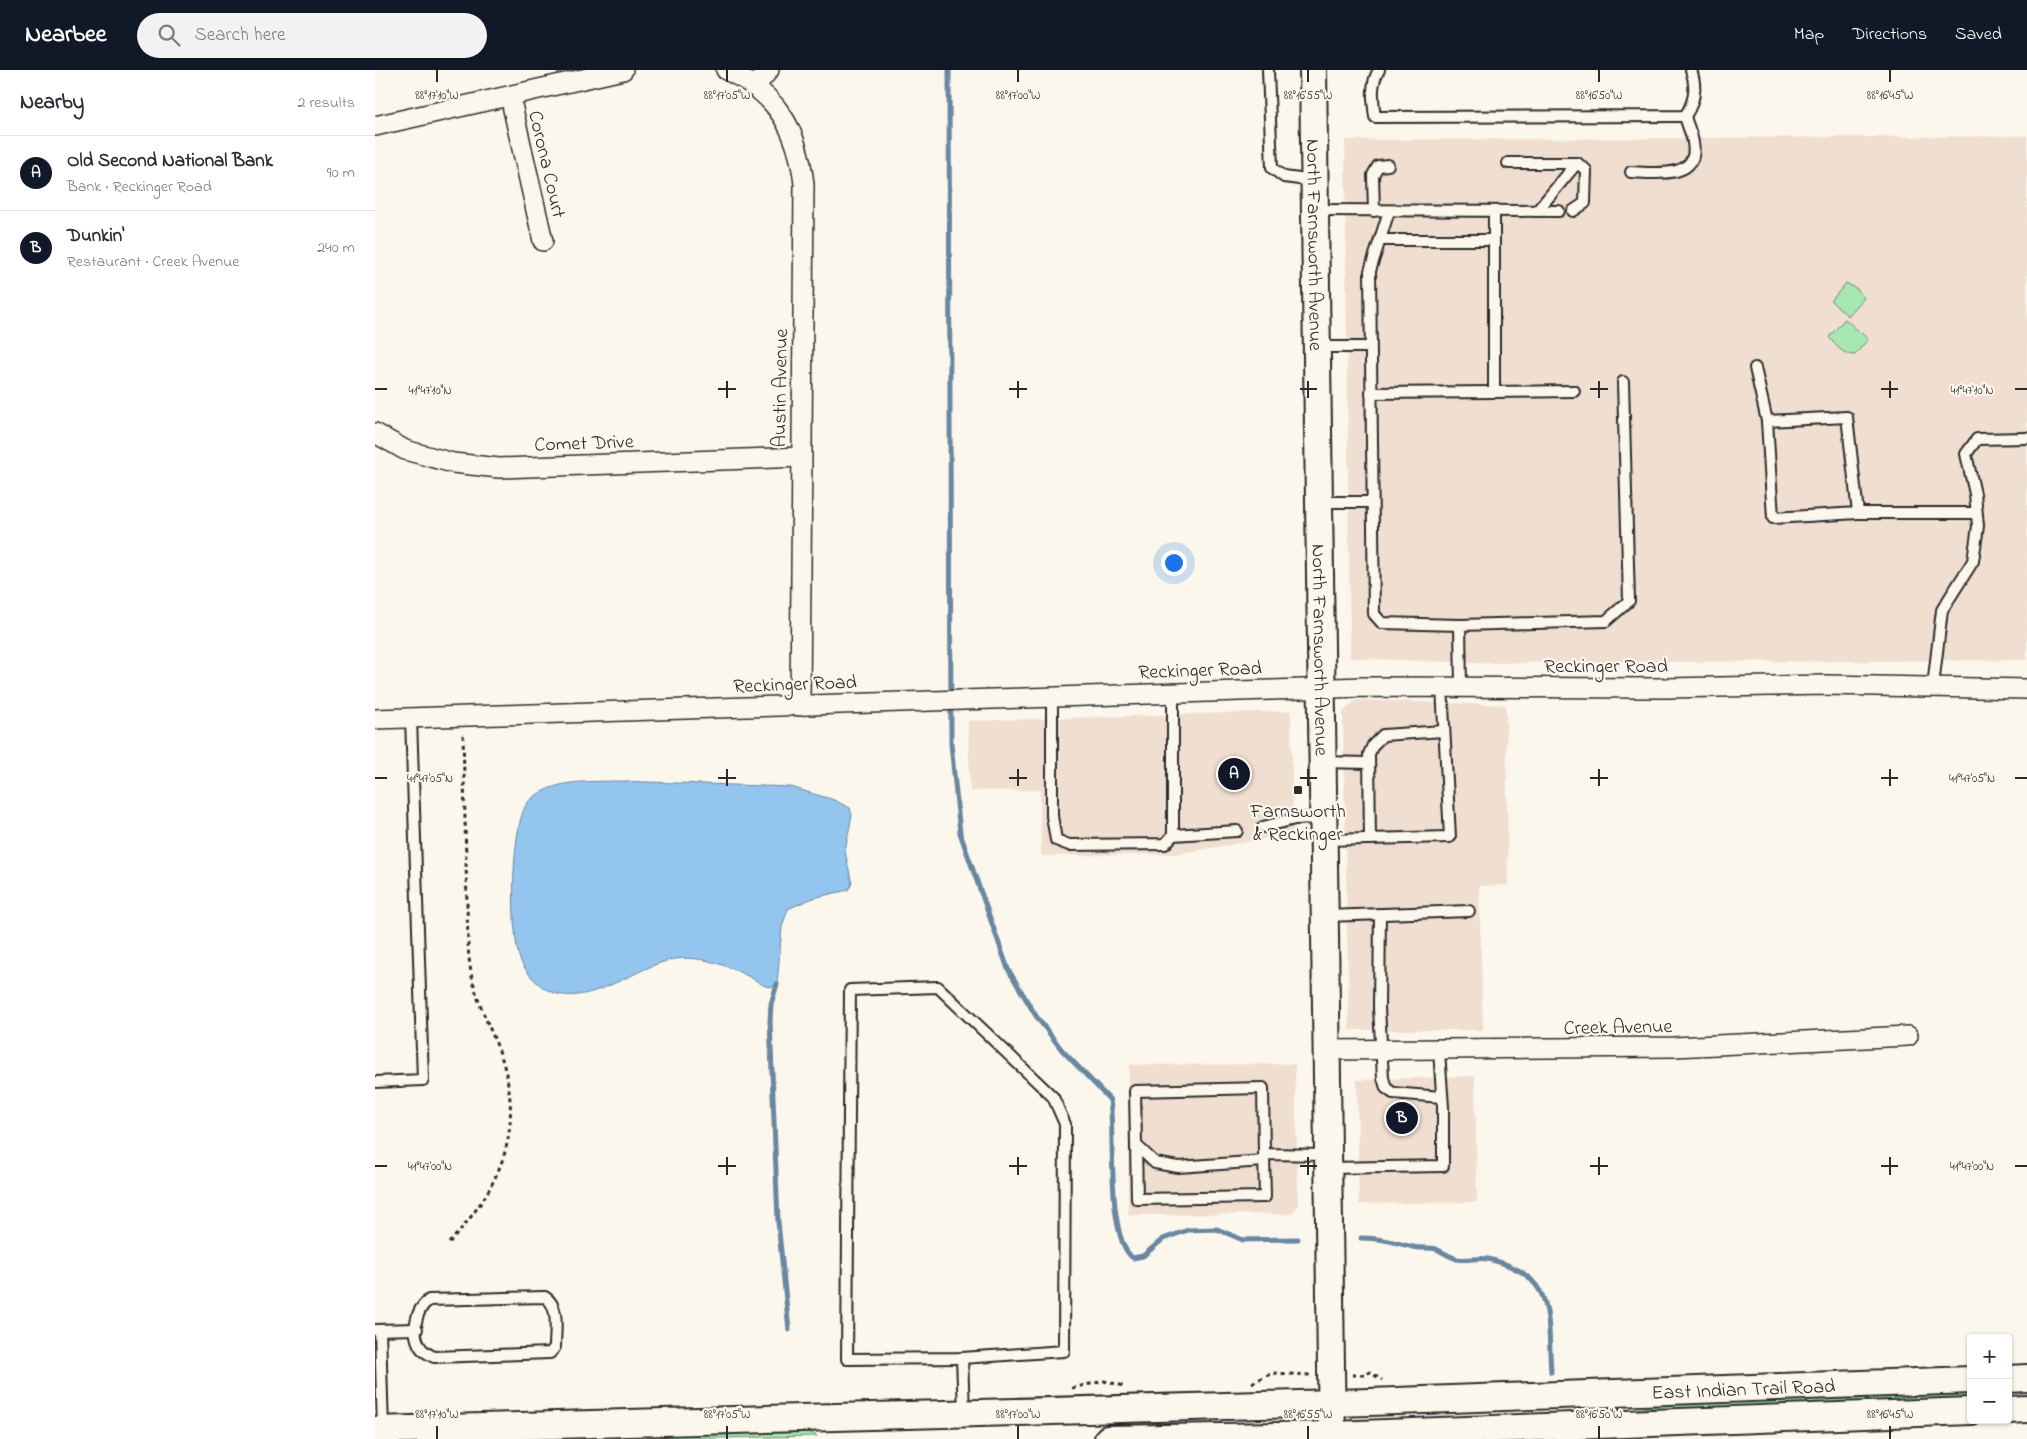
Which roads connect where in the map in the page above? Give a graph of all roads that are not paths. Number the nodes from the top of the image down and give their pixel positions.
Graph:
1 (623, 70) edge
2 (726, 70) edge
3 (769, 70) edge
4 (1268, 70) edge
5 (1313, 70) edge
6 (1379, 70) edge
7 (1691, 70) edge
8 (755, 86) junction
9 (510, 96) junction
10 (1685, 116) junction
11 (375, 126) edge
12 (1577, 163) junction
13 (1508, 164) dead end
14 (1387, 165) dead end
15 (1631, 172) dead end
16 (1315, 181) junction
17 (1315, 210) junction
18 (1374, 211) junction
19 (1389, 211) junction
20 (1495, 211) junction
21 (1537, 211) junction
22 (1559, 211) dead end
23 (1573, 211) dead end
24 (1380, 240) junction
25 (1494, 240) junction
26 (543, 241) dead end
27 (1370, 346) junction
28 (1317, 347) junction
29 (1755, 368) dead end
30 (1623, 382) dead end
31 (1574, 391) dead end
32 (1495, 392) junction
33 (1371, 393) junction
34 (1767, 421) junction
35 (375, 433) edge
36 (2027, 438) edge
37 (801, 457) junction
38 (1319, 502) junction
39 (1372, 502) junction
40 (1858, 513) junction
41 (1976, 513) junction
42 (1460, 625) junction
43 (1933, 686) junction
44 (1451, 687) junction
45 (1321, 688) junction
46 (2027, 689) edge
47 (1173, 693) junction
48 (1051, 696) junction
49 (800, 706) junction
50 (411, 718) junction
51 (375, 719) edge
52 (1445, 732) junction
53 (1323, 762) junction
54 (1369, 763) junction
55 (1263, 827) dead end
56 (1324, 829) junction
57 (1237, 831) dead end
58 (1173, 835) junction
59 (1370, 839) junction
60 (1469, 911) dead end
61 (1380, 914) junction
62 (1325, 916) junction
63 (1908, 1036) dead end
64 (1328, 1050) junction
65 (1383, 1050) junction
66 (1439, 1051) junction
67 (375, 1082) edge
68 (1441, 1097) junction
69 (1136, 1146) junction
70 (1264, 1158) junction
71 (1329, 1161) junction
72 (417, 1329) junction
73 (377, 1330) edge
74 (962, 1358) junction
75 (2027, 1378) edge
76 (2012, 1379) edge
77 (1967, 1380) edge
78 (1331, 1403) junction
79 (2027, 1409) edge
80 (2012, 1410) edge
81 (1967, 1411) edge
82 (964, 1414) junction
83 (380, 1433) edge
84 (1332, 1437) edge
85 (1108, 1439) edge
86 (1146, 1439) edge

1 - 9 street
2 - 8 street, Austin Avenue
3 - 8 street
4 - 16 lane
5 - 16 main road, North Farnsworth Avenue
6 - 10 lane
7 - 10 lane
8 - 37 street, Austin Avenue
9 - 11 street
9 - 26 street, Corona Court
10 - 15 lane
12 - 13 lane
12 - 21 lane
12 - 23 lane
14 - 18 lane
16 - 17 main road, North Farnsworth Avenue
17 - 18 lane
17 - 28 main road, North Farnsworth Avenue
18 - 19 lane
19 - 20 lane
19 - 24 lane
20 - 21 lane
20 - 25 lane
21 - 22 lane
24 - 25 lane
24 - 27 lane
25 - 32 lane
27 - 28 lane
27 - 33 lane
28 - 38 main road, North Farnsworth Avenue
29 - 34 lane
30 - 42 lane
31 - 32 lane
32 - 33 lane
33 - 39 lane
34 - 40 lane
34 - 40 lane
35 - 37 street, Comet Drive
36 - 41 lane
37 - 49 street, Austin Avenue
38 - 39 lane
38 - 45 main road, North Farnsworth Avenue
39 - 42 lane
40 - 41 lane
41 - 43 lane
42 - 44 lane
43 - 44 street, Reckinger Road
43 - 46 street, Reckinger Road
44 - 45 street, Reckinger Road
44 - 52 lane
45 - 47 street, Reckinger Road
45 - 53 main road, North Farnsworth Avenue
47 - 48 street, Reckinger Road
47 - 58 lane
48 - 49 street, Reckinger Road
48 - 58 lane
49 - 50 street, Reckinger Road
50 - 51 street, Reckinger Road
50 - 67 lane
52 - 54 lane
52 - 59 lane
53 - 54 lane
53 - 56 main road, North Farnsworth Avenue
54 - 59 lane
55 - 56 lane
56 - 59 lane
56 - 62 main road, North Farnsworth Avenue
57 - 58 lane
60 - 61 lane
61 - 62 lane
61 - 65 lane
62 - 64 main road, North Farnsworth Avenue
63 - 66 street, Creek Avenue
64 - 65 street, Creek Avenue
64 - 71 main road, North Farnsworth Avenue
65 - 66 street, Creek Avenue
65 - 68 lane
66 - 68 lane
68 - 71 lane
69 - 70 lane
69 - 70 lane
69 - 70 lane
70 - 71 lane
71 - 78 main road, North Farnsworth Avenue
72 - 72 lane
72 - 73 lane
73 - 83 lane
74 - 74 lane
74 - 82 lane
75 - 76 main road
77 - 78 main road, East Indian Trail Road
78 - 82 main road, East Indian Trail Road
78 - 84 main road, North Farnsworth Avenue
79 - 80 main road
81 - 84 main road
82 - 83 main road, East Indian Trail Road
84 - 86 main road
85 - 86 main road

